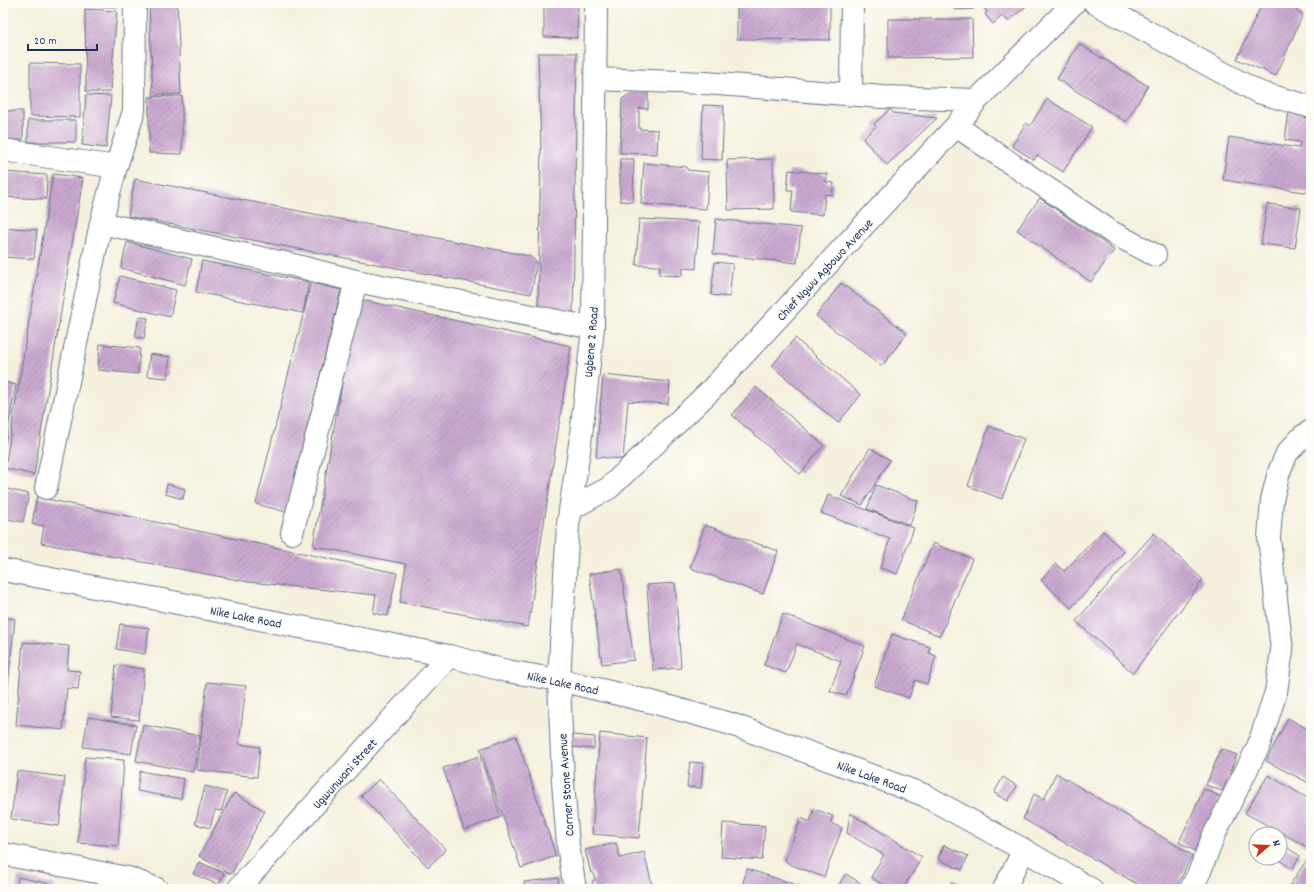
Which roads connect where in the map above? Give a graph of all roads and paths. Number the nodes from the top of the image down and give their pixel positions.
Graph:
1 (135, 3) edge
2 (596, 3) edge
3 (852, 3) edge
4 (1074, 3) edge
5 (1095, 3) edge
6 (595, 79) junction
7 (851, 94) junction
8 (977, 100) junction
9 (1311, 107) edge
10 (956, 126) junction
11 (3, 150) edge
12 (116, 167) junction
13 (102, 223) junction
14 (1155, 255) dead end
15 (356, 281) junction
16 (593, 328) junction
17 (1311, 432) edge
18 (46, 488) dead end
19 (568, 524) junction
20 (292, 532) dead end
21 (3, 570) edge
22 (449, 656) junction
23 (560, 680) junction
24 (1024, 850) junction
25 (3, 854) edge
26 (157, 889) edge
27 (238, 889) edge
28 (575, 889) edge
29 (1004, 889) edge
30 (1091, 889) edge
31 (1191, 889) edge

1 - 12 street
2 - 6 street, Ugbene 2 Road
3 - 7 street
4 - 8 street, Chief Ngwu Agbowo Avenue
5 - 9 street
6 - 7 street
6 - 16 street, Ugbene 2 Road
7 - 8 street
8 - 10 street, Chief Ngwu Agbowo Avenue
10 - 14 street
10 - 19 street, Chief Ngwu Agbowo Avenue
11 - 12 street
12 - 13 street
13 - 15 street
13 - 18 street
15 - 16 street
15 - 20 street
16 - 19 street, Ugbene 2 Road
17 - 31 street
19 - 23 street, Ugbene 2 Road
21 - 22 street, Nike Lake Road
22 - 23 street, Nike Lake Road
22 - 27 street, Ugwunwani Street
23 - 24 street, Nike Lake Road
23 - 28 street, Corner Stone Avenue
24 - 29 street
24 - 30 street, Nike Lake Road
25 - 26 street

